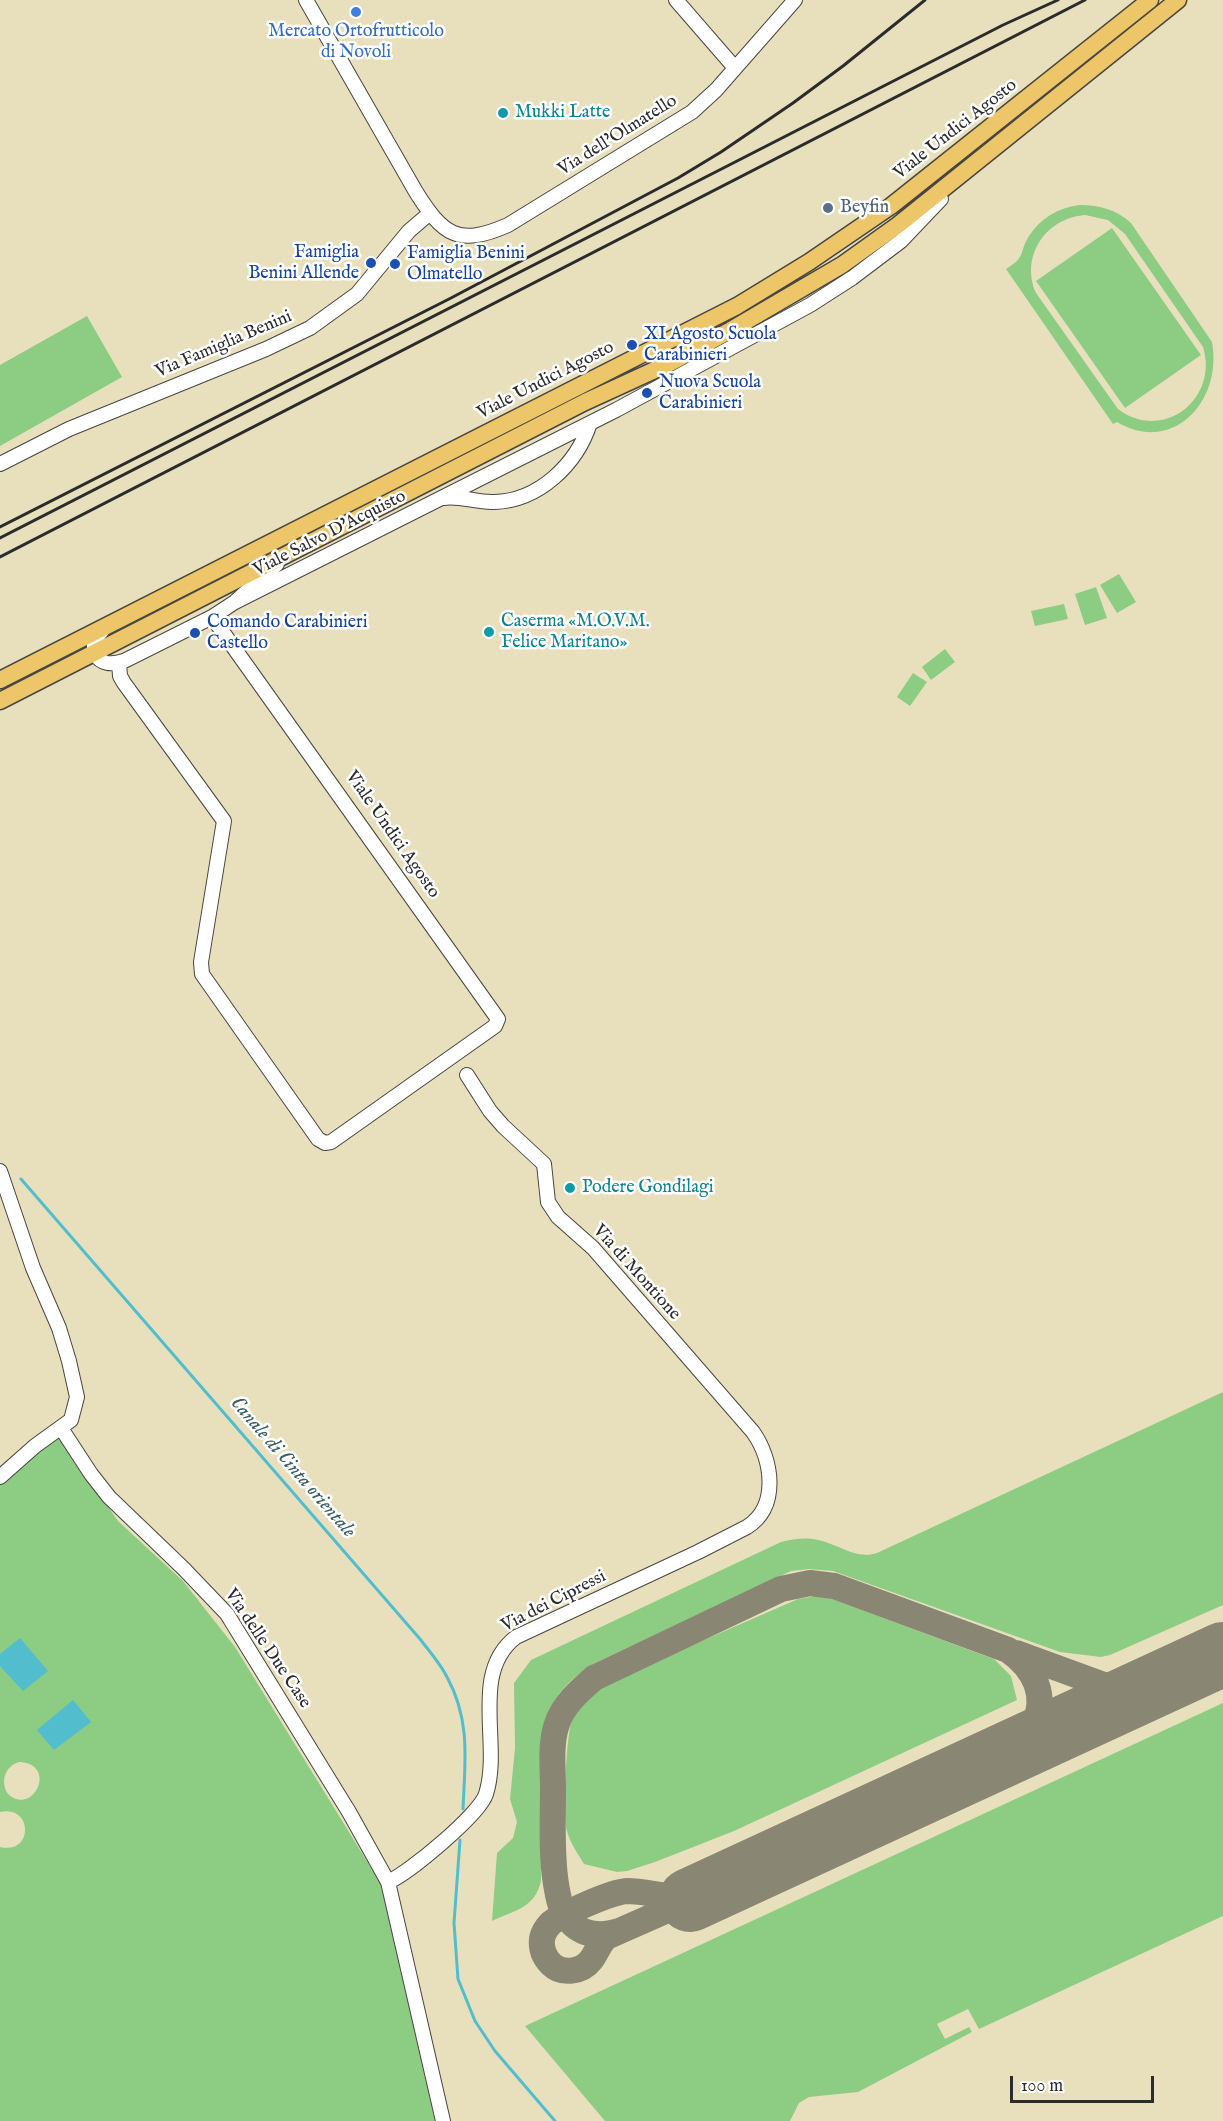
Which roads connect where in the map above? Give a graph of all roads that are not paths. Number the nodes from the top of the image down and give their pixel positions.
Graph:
1 (306, 0) edge
2 (676, 0) edge
3 (795, 0) edge
4 (1150, 0) edge
5 (1178, 0) edge
6 (735, 68) junction
7 (960, 176) junction
8 (430, 213) junction
9 (590, 391) junction
10 (603, 416) junction
11 (590, 423) junction
12 (0, 464) edge
13 (440, 498) junction
14 (295, 551) junction
15 (235, 602) junction
16 (212, 617) junction
17 (106, 626) junction
18 (94, 653) junction
19 (119, 663) junction
20 (0, 680) edge
21 (0, 700) edge
22 (467, 1075) dead end
23 (0, 1171) edge
24 (61, 1428) junction
25 (768, 1465) joint
26 (0, 1477) edge
27 (388, 1882) junction
28 (443, 2121) edge

1 - 8 street, Via dell'Olmatello
2 - 6 street
3 - 6 street, Via dell'Olmatello
4 - 9 main road, Viale Undici Agosto
5 - 7 main road, Viale Undici Agosto
6 - 8 street, Via dell'Olmatello
7 - 9 main road, Viale Undici Agosto
7 - 10 street, Viale Salvo D'Acquisto
8 - 12 street, Via Famiglia Benini
9 - 10 street
9 - 14 main road, Viale Undici Agosto
9 - 17 main road, Viale Undici Agosto
10 - 11 street, Viale Salvo D'Acquisto
11 - 13 street, Viale Salvo D'Acquisto
11 - 13 street
13 - 15 street, Viale Salvo D'Acquisto
14 - 15 street, Viale Undici Agosto
14 - 18 main road, Viale Undici Agosto
15 - 16 street, Viale Undici Agosto
16 - 19 street, Viale Undici Agosto
16 - 19 street, Viale Undici Agosto
17 - 18 street
17 - 20 main road, Viale Undici Agosto
18 - 19 street
18 - 21 main road, Viale Undici Agosto
22 - 25 street, Via di Montione
23 - 24 street
24 - 26 street
24 - 27 street, Via delle Due Case
25 - 27 street, Via dei Cipressi
27 - 28 street, Via delle Due Case

